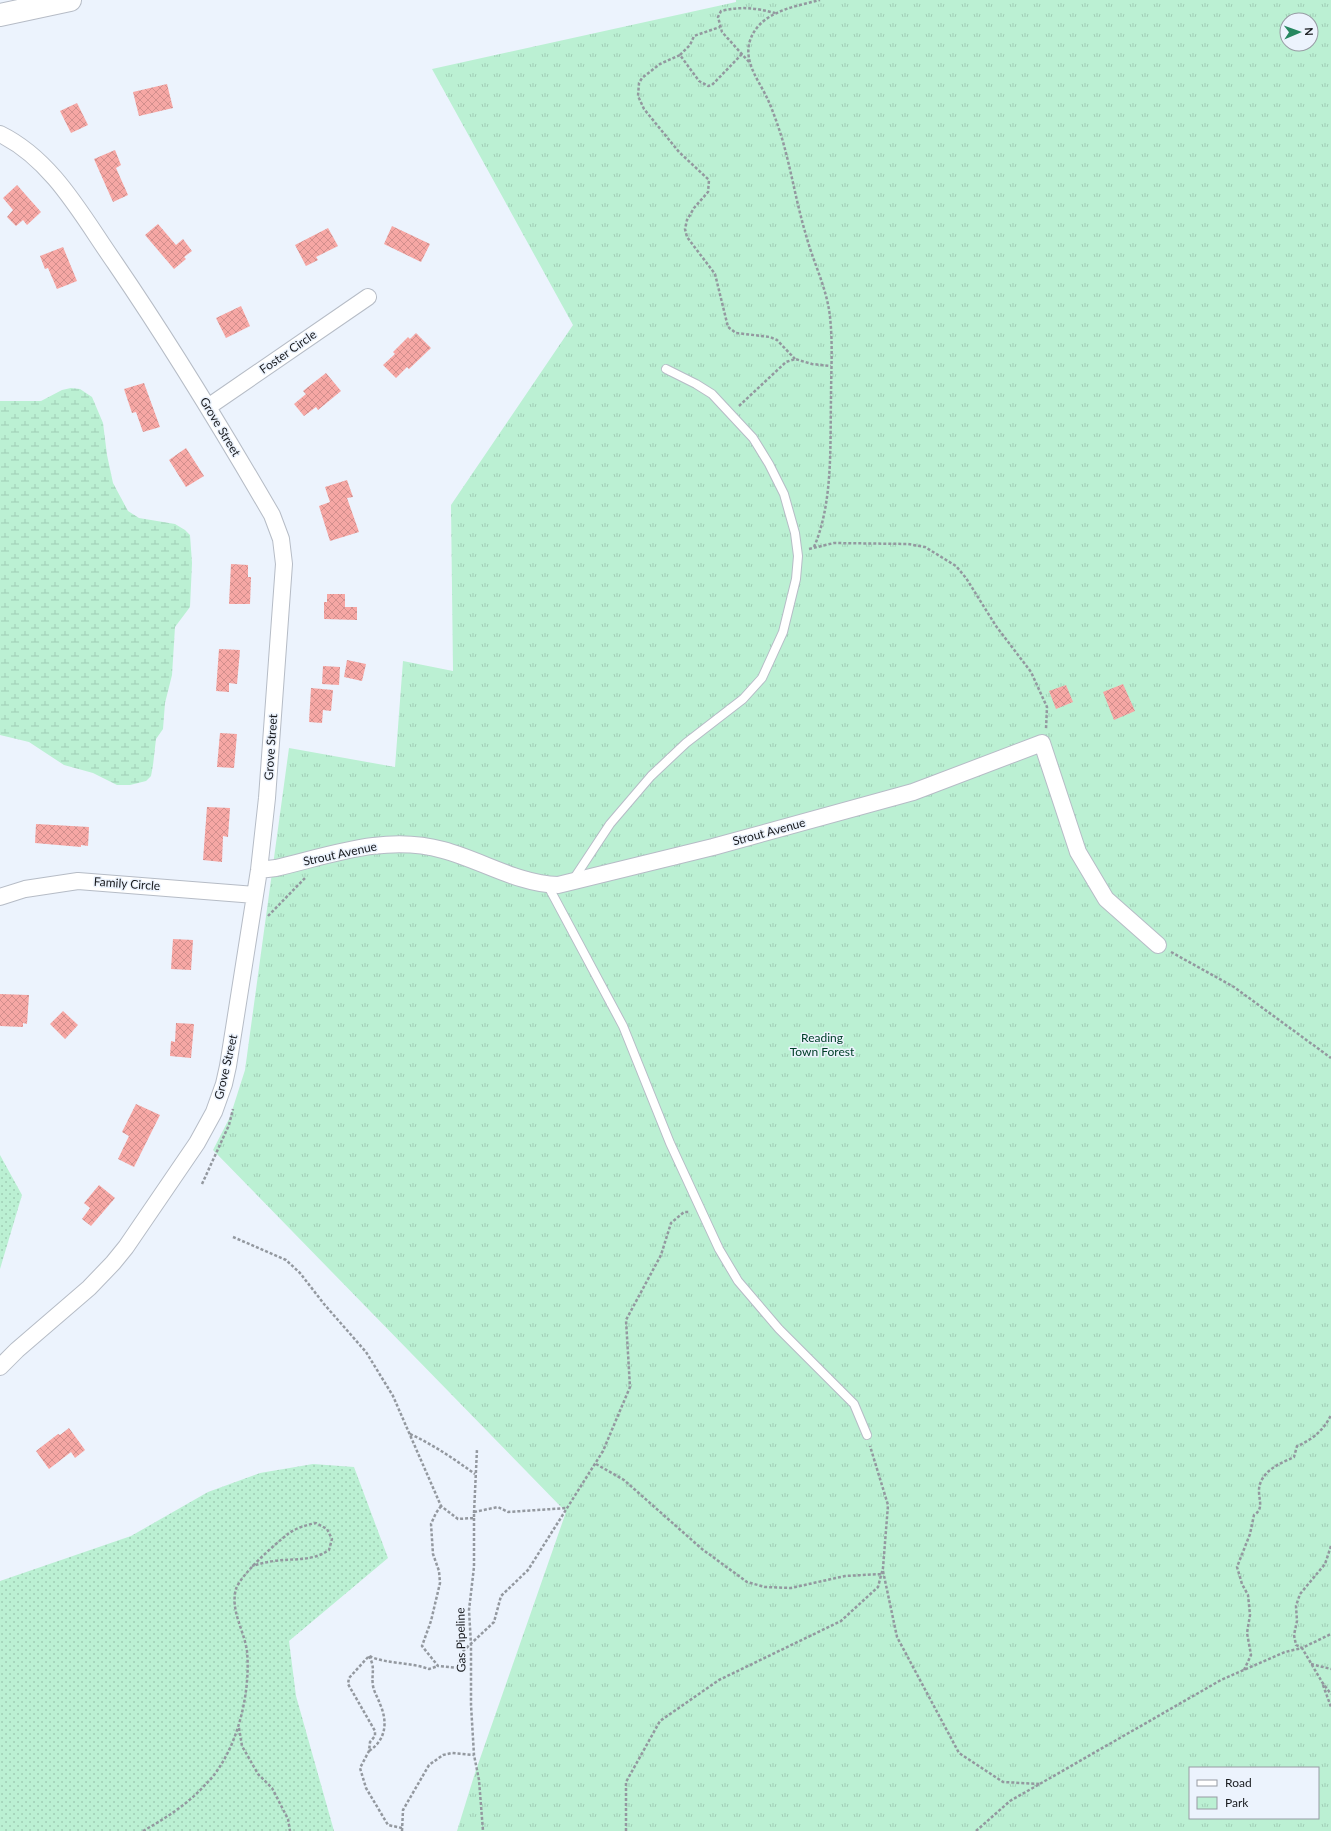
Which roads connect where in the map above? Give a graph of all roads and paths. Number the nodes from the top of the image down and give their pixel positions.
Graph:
1 (70, 0) edge
2 (820, 0) edge
3 (775, 13) junction
4 (0, 15) edge
5 (720, 27) junction
6 (742, 54) junction
7 (680, 55) junction
8 (749, 63) junction
9 (0, 134) edge
10 (368, 298) dead end
11 (795, 358) junction
12 (831, 366) junction
13 (666, 369) dead end
14 (208, 407) junction
15 (731, 413) junction
16 (814, 547) junction
17 (798, 556) junction
18 (1042, 743) junction
19 (323, 856) junction
20 (259, 870) junction
21 (572, 881) junction
22 (547, 884) junction
23 (255, 895) junction
24 (0, 897) edge
25 (266, 918) dead end
26 (1158, 945) joint
27 (1331, 1058) edge
28 (234, 1105) dead end
29 (202, 1184) dead end
30 (702, 1212) junction
31 (233, 1237) dead end
32 (0, 1367) edge
33 (1331, 1415) edge
34 (410, 1434) junction
35 (867, 1435) joint
36 (477, 1449) dead end
37 (596, 1464) junction
38 (476, 1474) junction
39 (441, 1506) junction
40 (567, 1508) junction
41 (474, 1512) junction
42 (474, 1518) junction
43 (1331, 1546) edge
44 (252, 1566) junction
45 (883, 1568) junction
46 (881, 1574) junction
47 (1331, 1634) edge
48 (471, 1645) junction
49 (1302, 1648) junction
50 (369, 1656) junction
51 (1311, 1664) junction
52 (438, 1666) junction
53 (1331, 1669) edge
54 (1244, 1670) junction
55 (1322, 1682) junction
56 (1331, 1694) edge
57 (1331, 1707) edge
58 (239, 1727) junction
59 (369, 1751) junction
60 (474, 1755) junction
61 (1040, 1784) junction
62 (402, 1830) edge
63 (143, 1831) edge
64 (290, 1831) edge
65 (483, 1831) edge
66 (626, 1831) edge
67 (976, 1831) edge

1 - 4 highway
2 - 3 path
3 - 5 path
3 - 8 path
5 - 6 path
5 - 7 path
6 - 7 path
6 - 8 path
7 - 11 path
8 - 12 path
9 - 14 street, Grove Street
10 - 14 street, Foster Circle
11 - 12 path
11 - 15 path
12 - 16 path
13 - 15 lane
14 - 20 street, Grove Street
15 - 17 lane
16 - 17 path
16 - 18 path
17 - 21 lane
18 - 21 street, Strout Avenue
18 - 26 street
19 - 20 street, Strout Avenue
19 - 22 street, Strout Avenue
19 - 25 path
20 - 23 street, Grove Street
21 - 22 street, Strout Avenue
22 - 30 lane
23 - 24 street, Family Circle
23 - 32 street, Grove Street
26 - 27 path
28 - 29 path
30 - 35 lane
30 - 37 path
31 - 34 path
33 - 54 path
34 - 38 path
34 - 39 path
35 - 45 path
36 - 38 path
37 - 40 path
37 - 46 path
38 - 41 path
39 - 42 path
39 - 52 path
40 - 41 path
40 - 48 path
41 - 42 path, Gas Pipeline
42 - 48 path, Gas Pipeline
43 - 49 path
44 - 44 path
44 - 58 path
45 - 46 path
45 - 61 path
46 - 66 path
47 - 49 path
48 - 52 path
48 - 60 path, Gas Pipeline
49 - 51 path
49 - 54 path
50 - 52 path
50 - 59 path
50 - 59 path
51 - 53 path
51 - 55 path
54 - 61 path
55 - 56 path
55 - 57 path
58 - 63 path
58 - 64 path
59 - 62 path
60 - 62 path
60 - 65 path, Gas Pipeline
61 - 67 path

